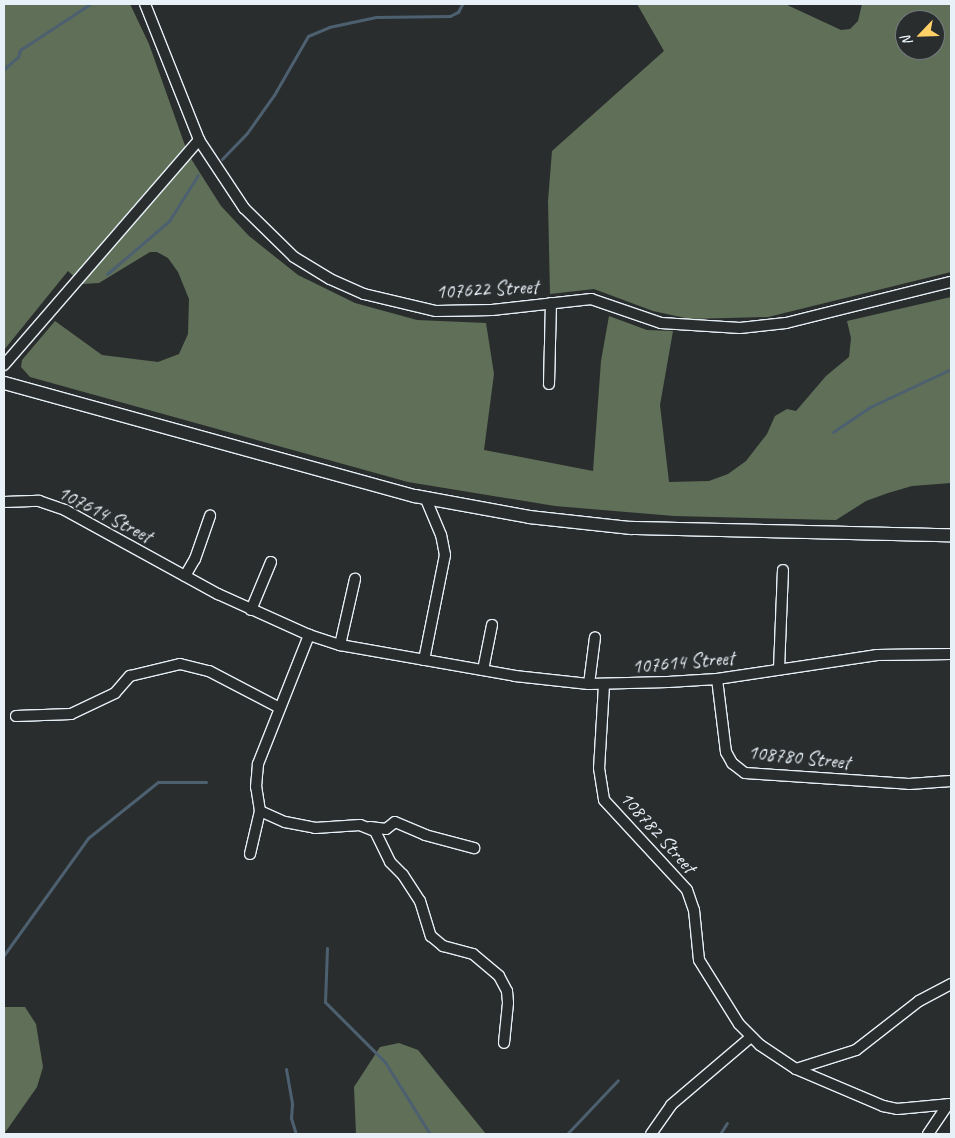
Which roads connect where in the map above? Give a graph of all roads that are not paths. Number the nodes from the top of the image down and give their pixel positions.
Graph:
1 (146, 4) edge
2 (199, 140) junction
3 (951, 282) edge
4 (551, 303) junction
5 (4, 365) edge
6 (4, 383) edge
7 (549, 384) dead end
8 (425, 497) junction
9 (4, 502) edge
10 (210, 516) dead end
11 (951, 535) edge
12 (271, 562) dead end
13 (783, 570) dead end
14 (185, 576) junction
15 (355, 579) dead end
16 (251, 610) junction
17 (492, 625) dead end
18 (308, 635) junction
19 (595, 637) dead end
20 (340, 646) junction
21 (951, 654) edge
22 (424, 660) junction
23 (780, 669) junction
24 (483, 670) junction
25 (717, 679) junction
26 (589, 684) junction
27 (604, 685) junction
28 (278, 707) junction
29 (16, 716) dead end
30 (951, 781) edge
31 (260, 811) junction
32 (366, 826) junction
33 (474, 848) dead end
34 (250, 854) dead end
35 (951, 984) edge
36 (751, 1037) junction
37 (504, 1043) dead end
38 (796, 1069) junction
39 (949, 1104) edge
40 (651, 1134) edge
41 (928, 1134) edge

1 - 2 street, 107622 Street
2 - 4 street, 107622 Street
2 - 5 street
3 - 4 street, 107622 Street
4 - 7 street
6 - 8 main road
8 - 11 main road
8 - 22 street
9 - 14 street, 107614 Street
10 - 14 street
12 - 16 street
13 - 23 street
14 - 16 street, 107614 Street
15 - 20 street
16 - 18 street, 107614 Street
17 - 24 street
18 - 20 street, 107614 Street
18 - 28 street
19 - 26 street
20 - 22 street, 107614 Street
21 - 23 street, 107614 Street
22 - 24 street, 107614 Street
23 - 25 street, 107614 Street
24 - 26 street, 107614 Street
25 - 27 street, 107614 Street
25 - 30 street, 108780 Street
26 - 27 street, 107614 Street
27 - 36 street, 108782 Street
28 - 29 street
28 - 31 street
31 - 32 street
31 - 34 street
32 - 33 street
32 - 37 street
35 - 38 street
36 - 38 street, 108782 Street
36 - 40 street
38 - 39 street, 108782 Street
39 - 41 street

